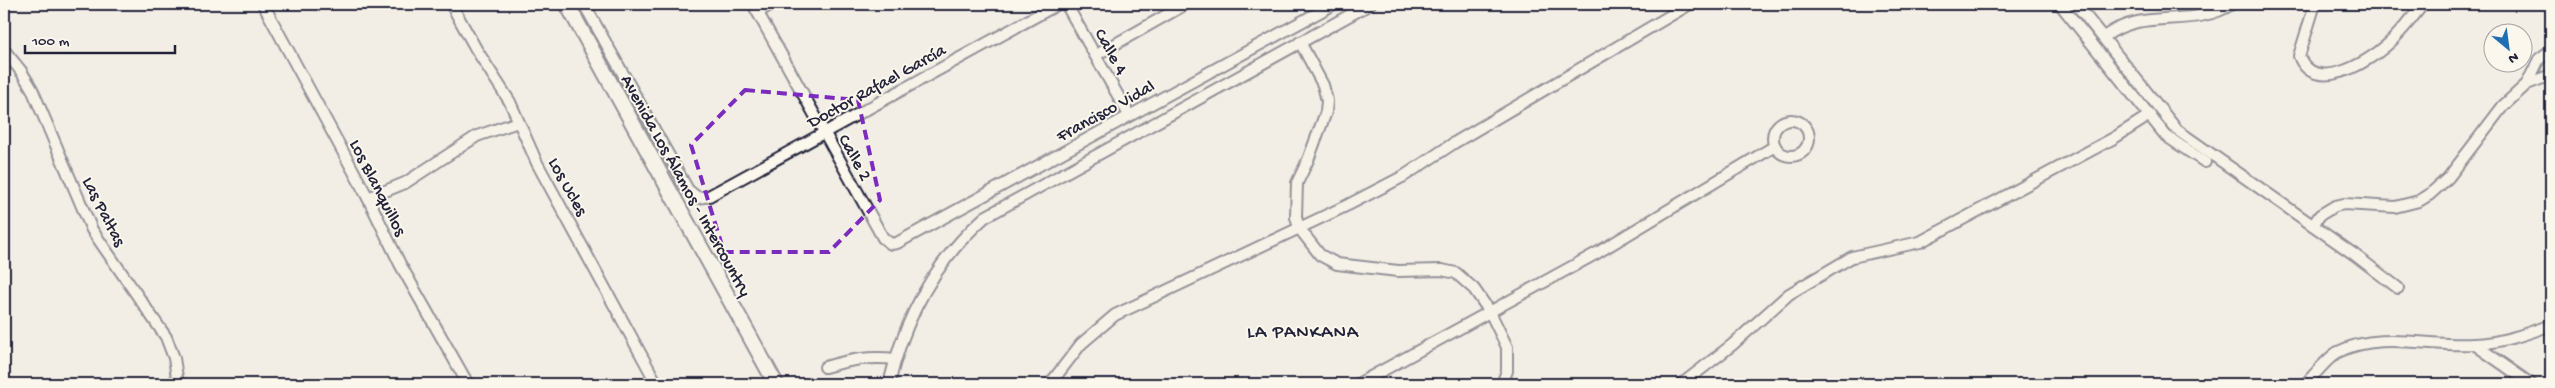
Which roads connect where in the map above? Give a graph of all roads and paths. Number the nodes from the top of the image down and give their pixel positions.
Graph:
1 (263, 4) edge
2 (451, 4) edge
3 (567, 4) edge
4 (584, 4) edge
5 (772, 4) edge
6 (1058, 4) edge
7 (1066, 4) edge
8 (1186, 4) edge
9 (1334, 4) edge
10 (1370, 4) edge
11 (1690, 4) edge
12 (2060, 4) edge
13 (2076, 4) edge
14 (2232, 4) edge
15 (2315, 4) edge
16 (2423, 4) edge
17 (755, 8) edge
18 (2104, 38) junction
19 (1300, 42) junction
20 (4, 50) edge
21 (2551, 50) edge
22 (1096, 55) junction
23 (2551, 75) edge
24 (2527, 84) junction
25 (1129, 115) junction
26 (2150, 115) junction
27 (518, 122) junction
28 (823, 132) junction
29 (1775, 146) dead end
30 (2205, 162) dead end
31 (368, 198) junction
32 (2313, 225) junction
33 (1299, 228) junction
34 (891, 244) joint
35 (2398, 288) dead end
36 (1490, 312) junction
37 (2551, 325) edge
38 (2474, 344) junction
39 (894, 359) junction
40 (825, 368) dead end
41 (178, 384) edge
42 (468, 384) edge
43 (658, 384) edge
44 (776, 384) edge
45 (889, 384) edge
46 (1050, 384) edge
47 (1358, 384) edge
48 (1502, 384) edge
49 (1682, 384) edge
50 (2305, 384) edge
51 (2531, 384) edge

1 - 31 street, Los Blanquillos
2 - 27 street, Los Ucles
3 - 44 main road, Avenida Los Álamos - Intercountry
4 - 28 street, Doctor Rafael García
5 - 17 street
6 - 28 street, Doctor Rafael García
7 - 22 street, Calle 4
8 - 22 street
9 - 25 street, Francisco Vidal
10 - 19 street
11 - 33 street
12 - 26 street
13 - 18 street
14 - 18 street
15 - 16 street
17 - 28 street, Calle 2
18 - 32 street
19 - 33 street
19 - 39 street
20 - 41 street, Las Paltas
21 - 24 street
22 - 25 street, Calle 4
23 - 24 street
24 - 32 street
25 - 34 street, Francisco Vidal
26 - 30 street
26 - 49 street
27 - 31 street
27 - 43 street, Los Ucles
28 - 34 street, Calle 2
29 - 36 street
31 - 42 street, Los Blanquillos
32 - 35 street
33 - 36 street
33 - 46 street
36 - 47 street
36 - 48 street
37 - 38 street
38 - 50 street
38 - 51 street
39 - 40 street
39 - 45 street

